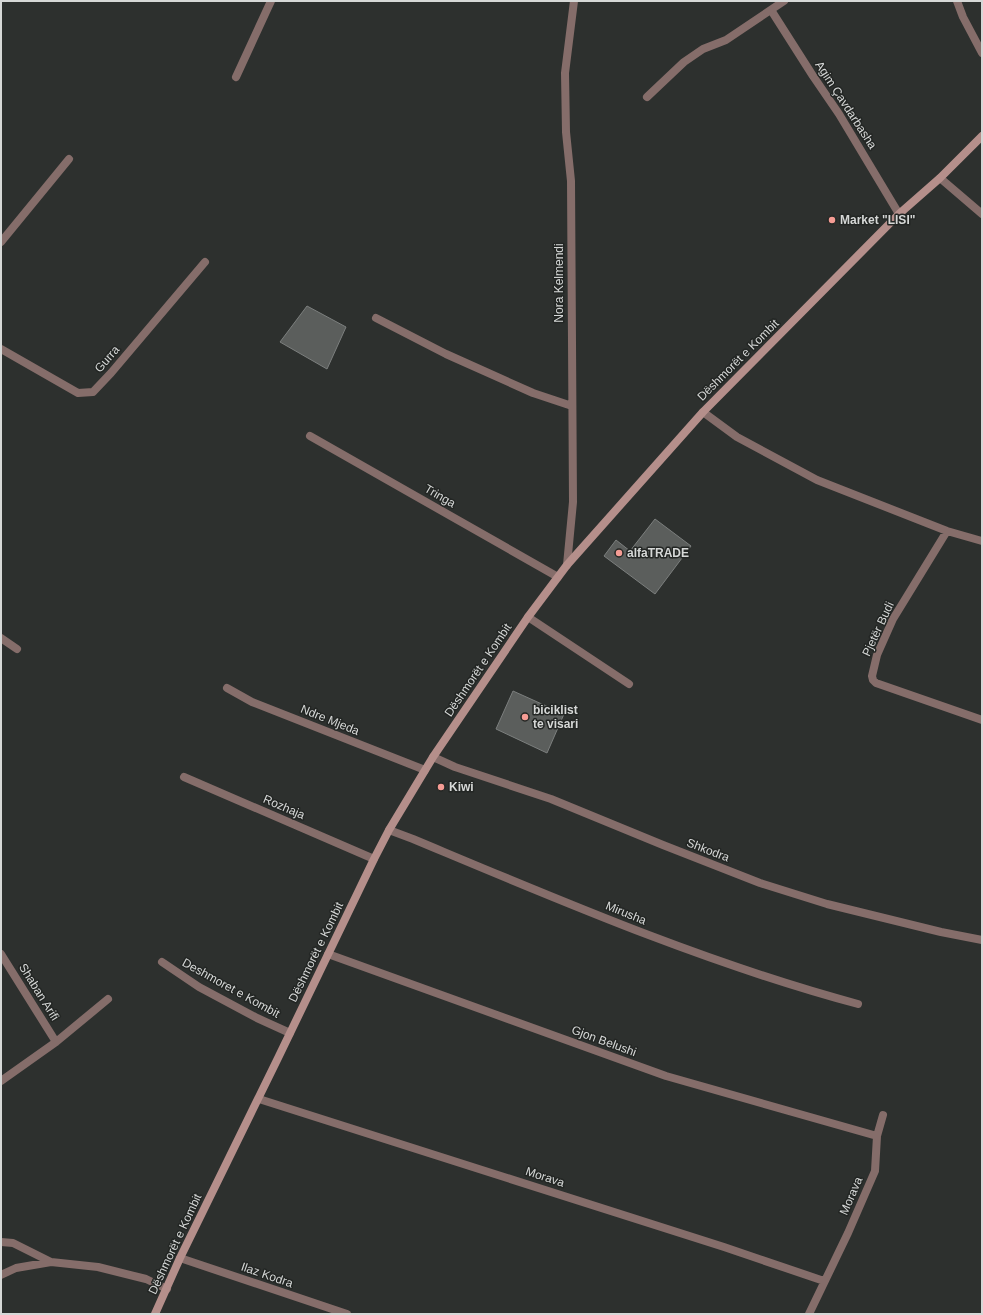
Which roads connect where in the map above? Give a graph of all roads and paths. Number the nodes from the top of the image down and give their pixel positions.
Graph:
1 (271, 1) edge
2 (574, 1) edge
3 (784, 1) edge
4 (956, 1) edge
5 (771, 10) junction
6 (982, 53) edge
7 (236, 76) dead end
8 (648, 97) dead end
9 (982, 136) edge
10 (69, 159) dead end
11 (940, 178) junction
12 (899, 214) junction
13 (982, 214) edge
14 (1, 242) edge
15 (205, 262) dead end
16 (376, 318) dead end
17 (1, 349) edge
18 (572, 406) junction
19 (703, 412) junction
20 (310, 436) dead end
21 (947, 531) junction
22 (982, 541) edge
23 (567, 565) junction
24 (558, 577) junction
25 (528, 617) junction
26 (1, 638) edge
27 (17, 649) dead end
28 (629, 684) dead end
29 (227, 688) dead end
30 (982, 720) edge
31 (433, 757) junction
32 (425, 770) junction
33 (184, 777) dead end
34 (389, 830) junction
35 (374, 858) junction
36 (982, 940) edge
37 (1, 954) edge
38 (328, 954) junction
39 (162, 962) dead end
40 (108, 999) dead end
41 (858, 1004) dead end
42 (290, 1033) junction
43 (56, 1042) junction
44 (1, 1081) edge
45 (259, 1099) junction
46 (883, 1115) dead end
47 (877, 1136) junction
48 (1, 1242) edge
49 (180, 1258) junction
50 (51, 1262) junction
51 (1, 1275) edge
52 (824, 1281) junction
53 (167, 1289) junction
54 (155, 1314) edge
55 (347, 1314) edge
56 (808, 1314) edge

1 - 7 street
2 - 18 street, Nora Kelmendi
3 - 5 street
4 - 6 street
5 - 8 street
5 - 12 street, Agim Çavdarbasha
9 - 11 main road, Dëshmorët e Kombit
10 - 14 street
11 - 12 main road, Dëshmorët e Kombit
11 - 13 street
12 - 19 main road, Dëshmorët e Kombit
15 - 17 street, Gurra
16 - 18 street
18 - 23 street, Nora Kelmendi
19 - 21 street
19 - 23 main road, Dëshmorët e Kombit
20 - 24 street, Tringa
21 - 22 street
21 - 30 street, Pjetër Budi
23 - 24 main road, Dëshmorët e Kombit
24 - 25 main road, Dëshmorët e Kombit
25 - 28 street, Dëshmorët e Kombit
25 - 31 main road, Dëshmorët e Kombit
26 - 27 street
29 - 32 street, Ndre Mjeda
31 - 32 main road, Dëshmorët e Kombit
31 - 36 street, Shkodra
32 - 34 main road, Dëshmorët e Kombit
33 - 35 street, Rozhaja
34 - 35 main road, Dëshmorët e Kombit
34 - 41 street, Mirusha
35 - 38 main road, Dëshmorët e Kombit
37 - 43 street, Shaban Arifi
38 - 42 main road, Dëshmorët e Kombit
38 - 47 street, Gjon Belushi
39 - 42 street, Deshmoret e Kombit
40 - 43 street
42 - 45 main road, Dëshmorët e Kombit
43 - 44 street
45 - 49 main road, Dëshmorët e Kombit
45 - 52 street, Morava
46 - 47 street, Morava
47 - 52 street, Morava
48 - 50 street
49 - 53 main road, Dëshmorët e Kombit
49 - 55 street, Ilaz Kodra
50 - 51 street
50 - 53 street
52 - 56 street, Morava
53 - 54 main road, Dëshmorët e Kombit

